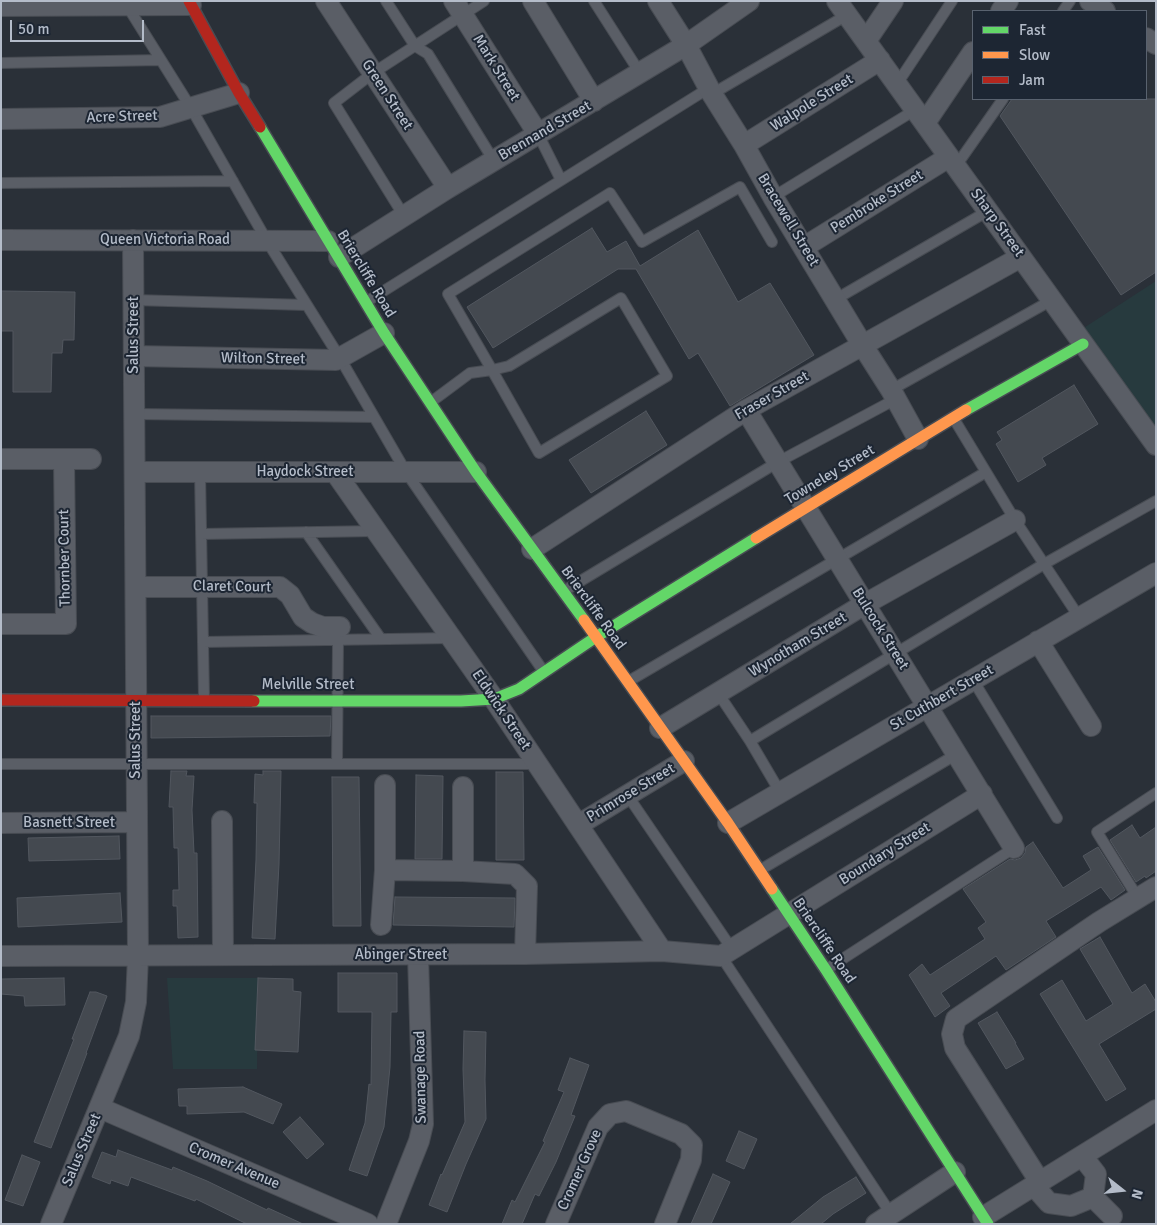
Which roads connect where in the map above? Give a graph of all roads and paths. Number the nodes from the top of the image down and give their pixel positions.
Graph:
1 (326, 1) edge
2 (386, 1) edge
3 (484, 1) edge
4 (533, 1) edge
5 (594, 1) edge
6 (658, 1) edge
7 (749, 1) edge
8 (893, 1) edge
9 (952, 1) edge
10 (1090, 1) edge
11 (190, 3) edge
12 (126, 4) edge
13 (1, 6) edge
14 (459, 8) edge
15 (842, 8) edge
16 (1104, 10) edge
17 (866, 41) junction
18 (686, 45) junction
19 (415, 46) junction
20 (972, 53) edge
21 (161, 60) junction
22 (880, 60) junction
23 (1, 63) edge
24 (373, 73) junction
25 (640, 73) junction
26 (897, 84) junction
27 (711, 91) junction
28 (239, 93) junction
29 (1002, 100) edge
30 (594, 102) junction
31 (191, 108) junction
32 (920, 116) junction
33 (1, 119) edge
34 (538, 134) junction
35 (744, 145) junction
36 (494, 161) junction
37 (952, 162) junction
38 (561, 180) junction
39 (233, 181) junction
40 (1, 183) edge
41 (448, 188) junction
42 (773, 197) junction
43 (988, 211) junction
44 (404, 216) junction
45 (1, 240) edge
46 (133, 240) junction
47 (267, 241) junction
48 (772, 242) dead end
49 (804, 247) junction
50 (334, 249) junction
51 (1021, 257) junction
52 (134, 300) junction
53 (836, 300) junction
54 (1052, 300) junction
55 (366, 302) junction
56 (306, 305) junction
57 (384, 333) junction
58 (1083, 344) junction
59 (863, 346) junction
60 (134, 356) junction
61 (340, 358) junction
62 (492, 370) junction
63 (894, 394) junction
64 (430, 402) junction
65 (746, 410) junction
66 (134, 414) junction
67 (374, 416) junction
68 (953, 418) junction
69 (918, 439) junction
70 (1156, 445) edge
71 (91, 458) dead end
72 (1, 459) edge
73 (64, 459) junction
74 (778, 462) junction
75 (135, 472) junction
76 (200, 472) junction
77 (335, 472) junction
78 (406, 472) junction
79 (476, 472) junction
80 (986, 472) junction
81 (1156, 501) edge
82 (806, 507) junction
83 (1015, 520) junction
84 (376, 531) junction
85 (306, 532) junction
86 (201, 534) junction
87 (532, 549) junction
88 (837, 559) junction
89 (1044, 564) junction
90 (1156, 573) edge
91 (136, 586) junction
92 (202, 586) junction
93 (563, 592) junction
94 (865, 604) junction
95 (1080, 617) junction
96 (1, 624) edge
97 (339, 634) junction
98 (596, 636) junction
99 (451, 638) junction
100 (381, 639) junction
101 (1038, 641) junction
102 (203, 642) junction
103 (895, 653) junction
104 (544, 673) junction
105 (973, 680) junction
106 (628, 681) junction
107 (718, 693) junction
108 (136, 699) junction
109 (494, 699) junction
110 (1, 700) edge
111 (204, 700) junction
112 (338, 700) junction
113 (928, 706) junction
114 (1091, 726) dead end
115 (660, 728) junction
116 (750, 741) junction
117 (957, 754) junction
118 (684, 761) junction
119 (1, 764) edge
120 (136, 764) junction
121 (337, 764) junction
122 (537, 764) junction
123 (385, 785) dead end
124 (463, 787) dead end
125 (780, 792) junction
126 (1156, 793) edge
127 (982, 794) junction
128 (628, 796) junction
129 (1057, 818) dead end
130 (222, 821) dead end
131 (137, 822) junction
132 (1, 823) edge
133 (728, 823) junction
134 (578, 825) junction
135 (1014, 848) joint
136 (385, 870) junction
137 (463, 871) junction
138 (759, 871) junction
139 (1156, 887) edge
140 (1138, 898) junction
141 (788, 914) junction
142 (381, 925) dead end
143 (662, 951) junction
144 (727, 952) junction
145 (525, 954) junction
146 (223, 955) junction
147 (418, 955) junction
148 (1, 956) edge
149 (138, 956) junction
150 (826, 970) junction
151 (100, 1108) junction
152 (1156, 1110) edge
153 (1082, 1156) junction
154 (955, 1172) junction
155 (1037, 1184) junction
156 (1093, 1197) junction
157 (1112, 1216) dead end
158 (884, 1219) edge
159 (985, 1220) edge
160 (51, 1224) edge
161 (368, 1224) edge
162 (386, 1224) edge
163 (556, 1224) edge
164 (665, 1224) edge

1 - 24 street, Green Street
2 - 19 lane
3 - 14 lane
4 - 30 street
5 - 25 lane
6 - 18 street, Bracewell Street
7 - 18 street, Brennand Street
8 - 17 street
9 - 26 lane
10 - 16 street
11 - 12 street
11 - 28 street, Briercliffe Road
12 - 13 street
12 - 21 lane
14 - 19 lane
14 - 34 street, Mark Street
15 - 17 street, Sharp Street
15 - 27 lane
17 - 22 street, Sharp Street
18 - 25 street, Brennand Street
18 - 27 street, Bracewell Street
19 - 24 lane
19 - 36 lane
20 - 32 street
21 - 23 lane
21 - 31 lane
22 - 26 street, Sharp Street
22 - 35 street, Walpole Street
24 - 41 street, Green Street
24 - 44 lane
25 - 30 street, Brennand Street
26 - 32 street, Sharp Street
27 - 35 street, Bracewell Street
27 - 38 lane
28 - 31 street, Acre Street
28 - 50 street, Briercliffe Road
29 - 37 lane
30 - 34 street, Brennand Street
31 - 33 street, Acre Street
31 - 39 lane
32 - 37 street, Sharp Street
32 - 42 lane
34 - 36 street, Brennand Street
34 - 38 lane
35 - 42 street, Bracewell Street
36 - 41 street, Brennand Street
37 - 43 street, Sharp Street
37 - 49 street, Pembroke Street
38 - 55 lane
39 - 40 lane
39 - 47 lane
41 - 44 street, Brennand Street
42 - 49 street, Bracewell Street
43 - 51 street, Sharp Street
43 - 53 lane
44 - 50 street, Brennand Street
45 - 46 street, Queen Victoria Road
46 - 47 street, Queen Victoria Road
46 - 52 street, Salus Street
47 - 50 street, Queen Victoria Road
47 - 56 lane
48 - 62 lane
49 - 53 street, Bracewell Street
50 - 55 street, Briercliffe Road
51 - 54 street, Sharp Street
51 - 59 street, Fraser Street
52 - 56 lane
52 - 60 street, Salus Street
53 - 59 street, Bracewell Street
54 - 58 street, Sharp Street
54 - 63 lane
55 - 57 street, Briercliffe Road
56 - 61 lane
57 - 61 street, Wilton Street
57 - 64 street, Briercliffe Road
58 - 68 street, Towneley Street
58 - 70 street, Sharp Street
59 - 63 street, Bracewell Street
59 - 65 street, Fraser Street
60 - 61 street, Wilton Street
60 - 66 street, Salus Street
61 - 67 lane
62 - 62 lane
62 - 64 lane
63 - 69 street, Bracewell Street
63 - 74 lane
64 - 79 street, Briercliffe Road
65 - 74 street, Bulcock Street
65 - 87 street, Fraser Street
66 - 67 lane
66 - 75 street, Salus Street
67 - 78 lane
68 - 69 street, Towneley Street
68 - 80 lane
69 - 82 street, Towneley Street
71 - 73 street
72 - 73 street
73 - 96 street, Thornber Court
74 - 82 street, Bulcock Street
74 - 93 lane
75 - 76 street, Haydock Street
75 - 91 street, Salus Street
76 - 77 street, Haydock Street
76 - 86 lane
77 - 78 street, Haydock Street
77 - 84 street, Eldwick Street
78 - 79 street, Haydock Street
78 - 104 lane
79 - 87 street, Briercliffe Road
80 - 83 lane
80 - 88 lane
81 - 89 lane
82 - 88 street, Bulcock Street
82 - 98 street, Towneley Street
83 - 89 lane
83 - 94 street, Wynotham Street
84 - 85 lane
84 - 99 street, Eldwick Street
85 - 86 lane
85 - 100 lane
86 - 92 lane
87 - 93 street, Briercliffe Road
88 - 94 street, Bulcock Street
88 - 106 lane
89 - 95 lane
89 - 103 lane
90 - 95 street, St Cuthbert Street
91 - 92 street, Claret Court
91 - 108 street, Salus Street
92 - 97 street, Claret Court
92 - 102 lane
93 - 98 street, Briercliffe Road
94 - 103 street, Bulcock Street
94 - 107 street, Wynotham Street
95 - 101 street, St Cuthbert Street
97 - 100 lane
97 - 102 lane
97 - 112 lane
98 - 104 street, Melville Street
98 - 106 street, Briercliffe Road
99 - 100 lane
99 - 109 street, Eldwick Street
101 - 105 street, St Cuthbert Street
101 - 114 street
102 - 111 lane
103 - 113 street, Bulcock Street
103 - 116 lane
104 - 109 street, Melville Street
105 - 113 street, St Cuthbert Street
105 - 129 lane
106 - 115 street, Briercliffe Road
107 - 115 street, Wynotham Street
107 - 116 lane
108 - 110 street, Melville Street
108 - 111 street, Melville Street
108 - 120 street, Salus Street
109 - 112 street, Melville Street
109 - 122 street, Eldwick Street
111 - 112 street, Melville Street
112 - 121 lane
113 - 117 street, Bulcock Street
113 - 125 street, St Cuthbert Street
115 - 118 street, Briercliffe Road
116 - 125 lane
117 - 127 street, Bulcock Street
117 - 138 lane
118 - 128 street, Primrose Street
118 - 133 street, Briercliffe Road
119 - 120 lane
120 - 121 lane
120 - 131 street, Salus Street
121 - 122 lane
122 - 134 street, Eldwick Street
123 - 136 street
124 - 137 street
125 - 133 street, St Cuthbert Street
126 - 140 lane
127 - 135 street, Bulcock Street
127 - 141 street, Boundary Street
128 - 134 street, Primrose Street
128 - 144 lane
130 - 146 street
131 - 132 street, Basnett Street
131 - 149 street, Salus Street
133 - 138 street, Briercliffe Road
134 - 143 street, Eldwick Street
135 - 150 lane
136 - 137 street
136 - 142 street
137 - 145 street
138 - 141 street, Briercliffe Road
139 - 140 street
140 - 155 street
141 - 144 street
141 - 150 street, Briercliffe Road
143 - 144 street, Abinger Street
143 - 145 street, Abinger Street
144 - 158 lane
145 - 147 street, Abinger Street
146 - 147 street, Abinger Street
146 - 149 street, Abinger Street
147 - 162 street, Swanage Road
148 - 149 street, Abinger Street
149 - 151 street, Salus Street
150 - 154 street, Briercliffe Road
151 - 160 street, Salus Street
151 - 161 street, Cromer Avenue
152 - 153 street
153 - 155 street
153 - 156 street
154 - 158 street
154 - 159 street, Briercliffe Road
155 - 156 street
155 - 159 street
156 - 157 street
163 - 164 street, Cromer Grove

